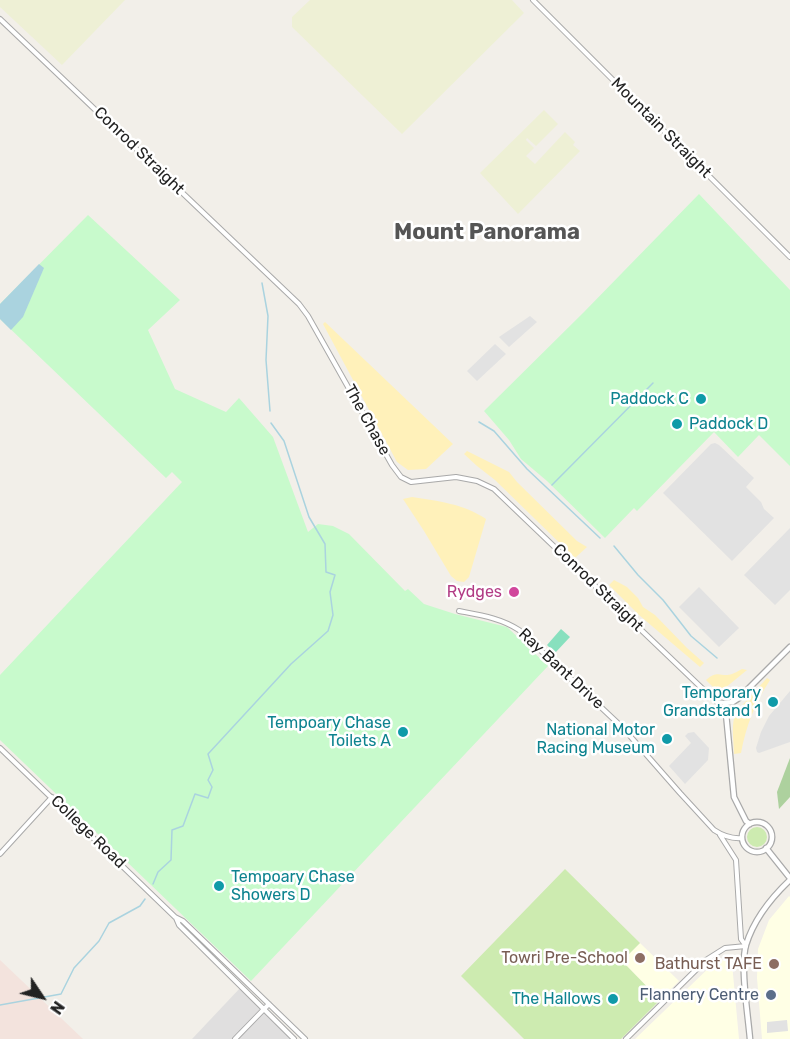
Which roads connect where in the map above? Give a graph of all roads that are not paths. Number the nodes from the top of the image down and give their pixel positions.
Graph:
1 (533, 0) edge
2 (0, 19) edge
3 (790, 257) edge
4 (278, 283) joint
5 (494, 489) joint
6 (459, 611) dead end
7 (790, 647) edge
8 (725, 703) junction
9 (0, 748) edge
10 (52, 797) junction
11 (750, 824) junction
12 (720, 834) junction
13 (742, 838) junction
14 (766, 848) junction
15 (0, 854) edge
16 (790, 879) edge
17 (175, 917) junction
18 (746, 946) junction
19 (242, 978) junction
20 (237, 982) junction
21 (269, 1004) junction
22 (264, 1010) junction
23 (235, 1039) edge
24 (294, 1039) edge
25 (305, 1039) edge
26 (626, 1039) edge
27 (750, 1039) edge

1 - 3 street, Mountain Straight
2 - 4 street, Conrod Straight
4 - 5 street, The Chase
5 - 8 street, Conrod Straight
6 - 12 street, Ray Bant Drive
7 - 8 street
8 - 11 street
9 - 10 street, College Road
10 - 15 street
10 - 17 street, College Road
11 - 13 street
11 - 14 street
12 - 13 street
12 - 18 street, Ray Bant Drive
13 - 14 street
14 - 16 street
16 - 18 street
17 - 19 street, College Road
17 - 20 street, College Road
18 - 26 street
18 - 27 street
19 - 20 street
19 - 21 street, College Road
20 - 22 street, College Road
21 - 22 street
21 - 25 street, College Road
22 - 23 street
22 - 24 street, College Road

